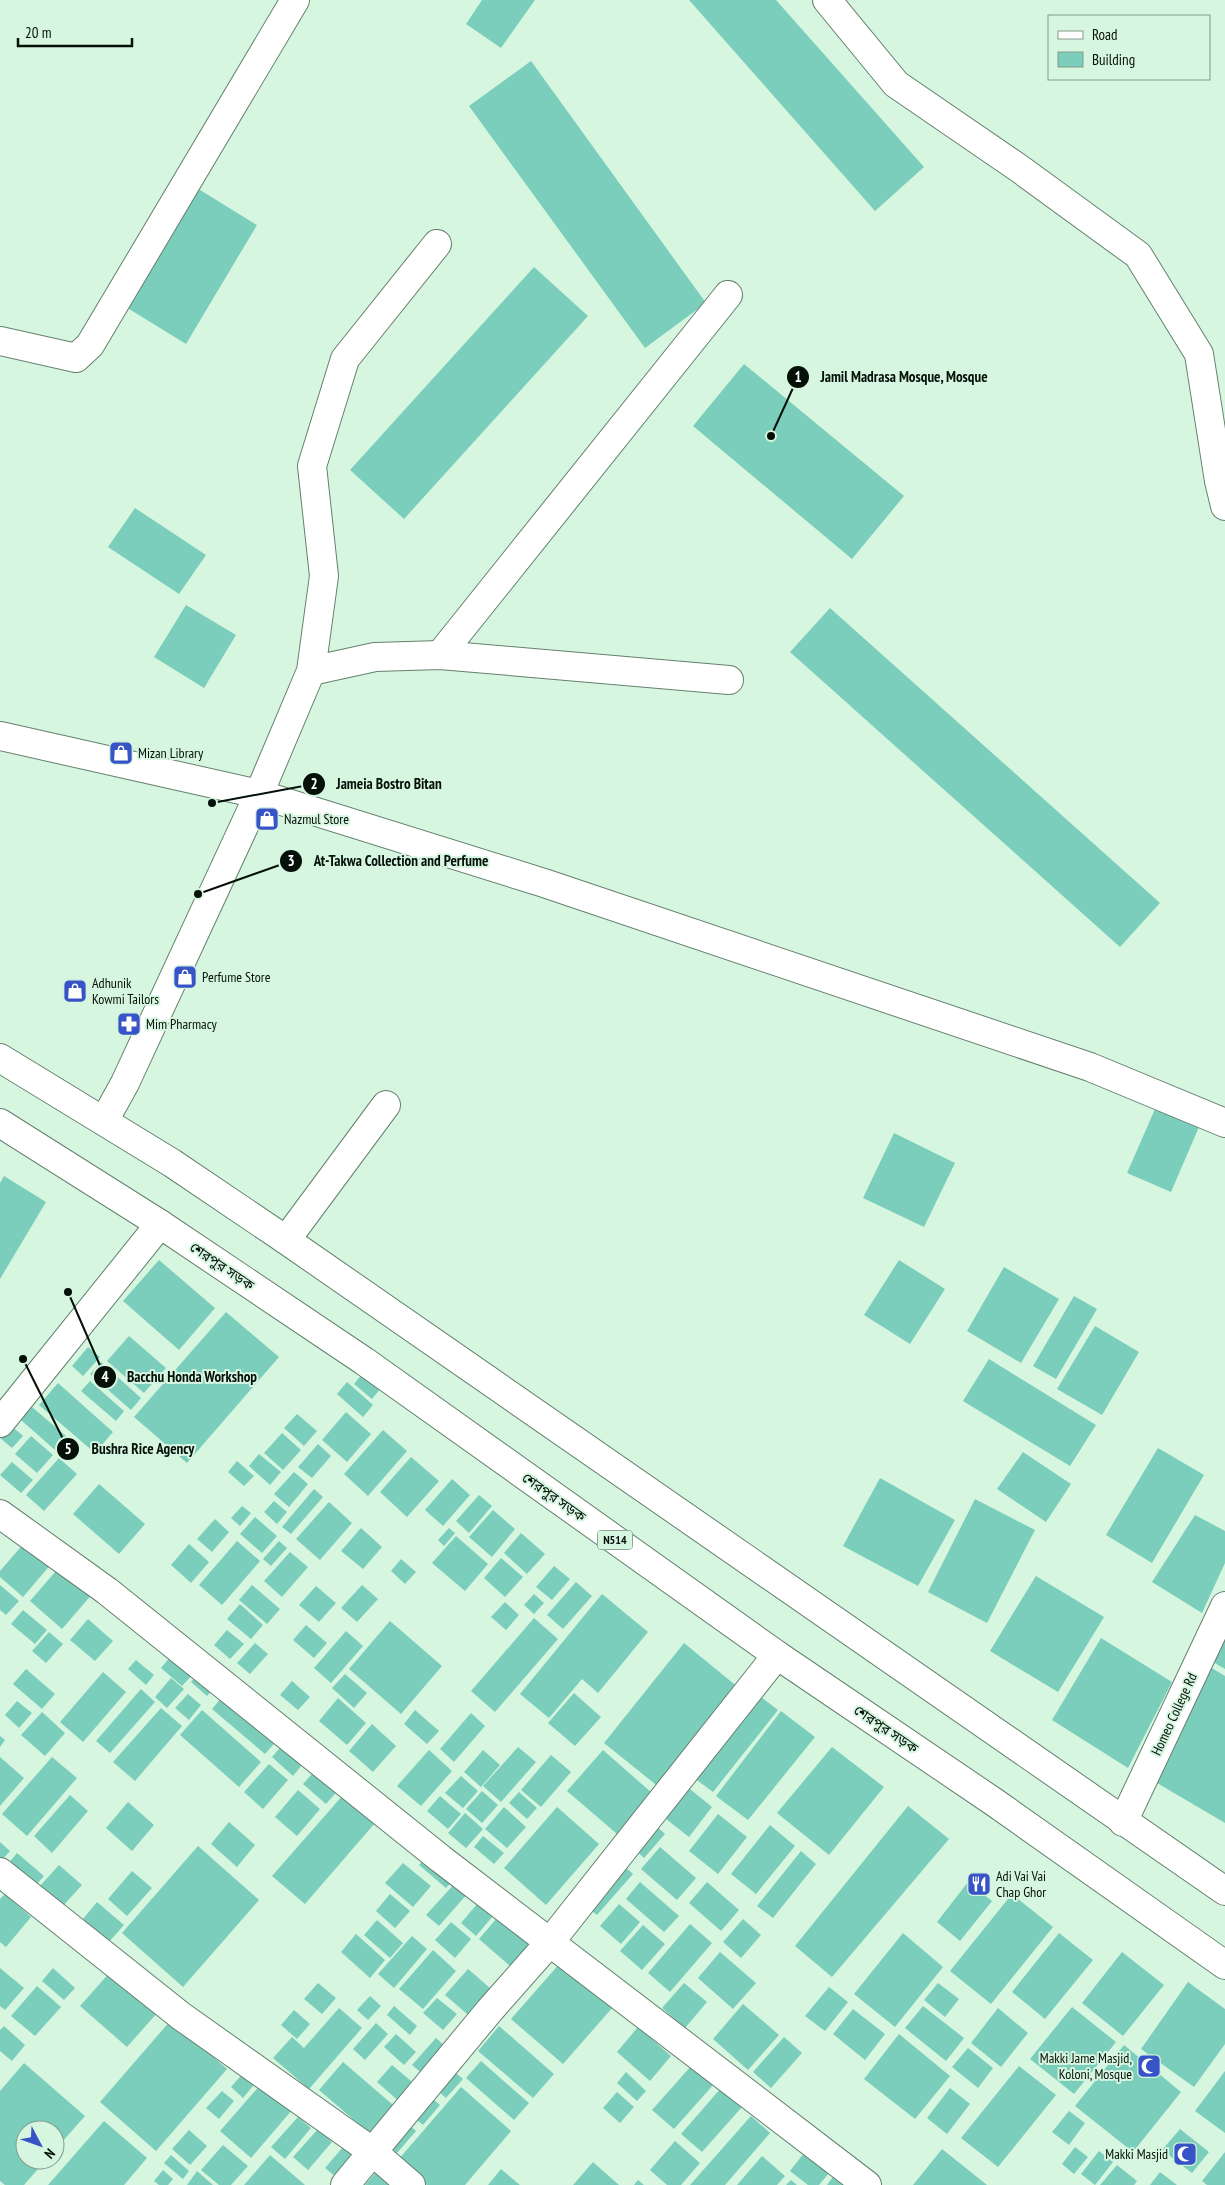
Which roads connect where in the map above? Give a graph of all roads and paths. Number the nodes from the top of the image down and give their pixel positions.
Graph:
1 (295, 0) edge
2 (827, 0) edge
3 (437, 244) dead end
4 (728, 295) dead end
5 (0, 341) edge
6 (1225, 506) edge
7 (440, 655) junction
8 (311, 671) junction
9 (729, 680) dead end
10 (0, 736) edge
11 (259, 794) junction
12 (0, 1058) edge
13 (386, 1105) dead end
14 (104, 1121) junction
15 (0, 1123) edge
16 (1225, 1123) edge
17 (160, 1224) junction
18 (286, 1240) junction
19 (0, 1423) edge
20 (0, 1514) edge
21 (1225, 1606) edge
22 (777, 1655) junction
23 (1123, 1822) junction
24 (0, 1872) edge
25 (1225, 1891) edge
26 (550, 1942) junction
27 (1225, 1966) edge
28 (373, 2152) junction
29 (345, 2185) edge
30 (411, 2185) edge
31 (867, 2185) edge

1 - 5 main road
2 - 6 main road
3 - 8 main road
4 - 7 main road
7 - 8 main road
7 - 9 main road
8 - 11 main road
10 - 11 main road
11 - 14 main road
11 - 16 main road
12 - 14 main road
13 - 18 main road
14 - 18 main road
15 - 17 main road, শেরপুর সড়ক / N514
17 - 19 main road
17 - 22 main road, শেরপুর সড়ক / N514
18 - 23 main road
20 - 26 main road
21 - 23 main road, Homeo College Rd
22 - 26 main road
22 - 27 main road, শেরপুর সড়ক / N514
23 - 25 main road
24 - 28 main road
26 - 28 main road
26 - 31 main road
28 - 29 main road
28 - 30 main road

